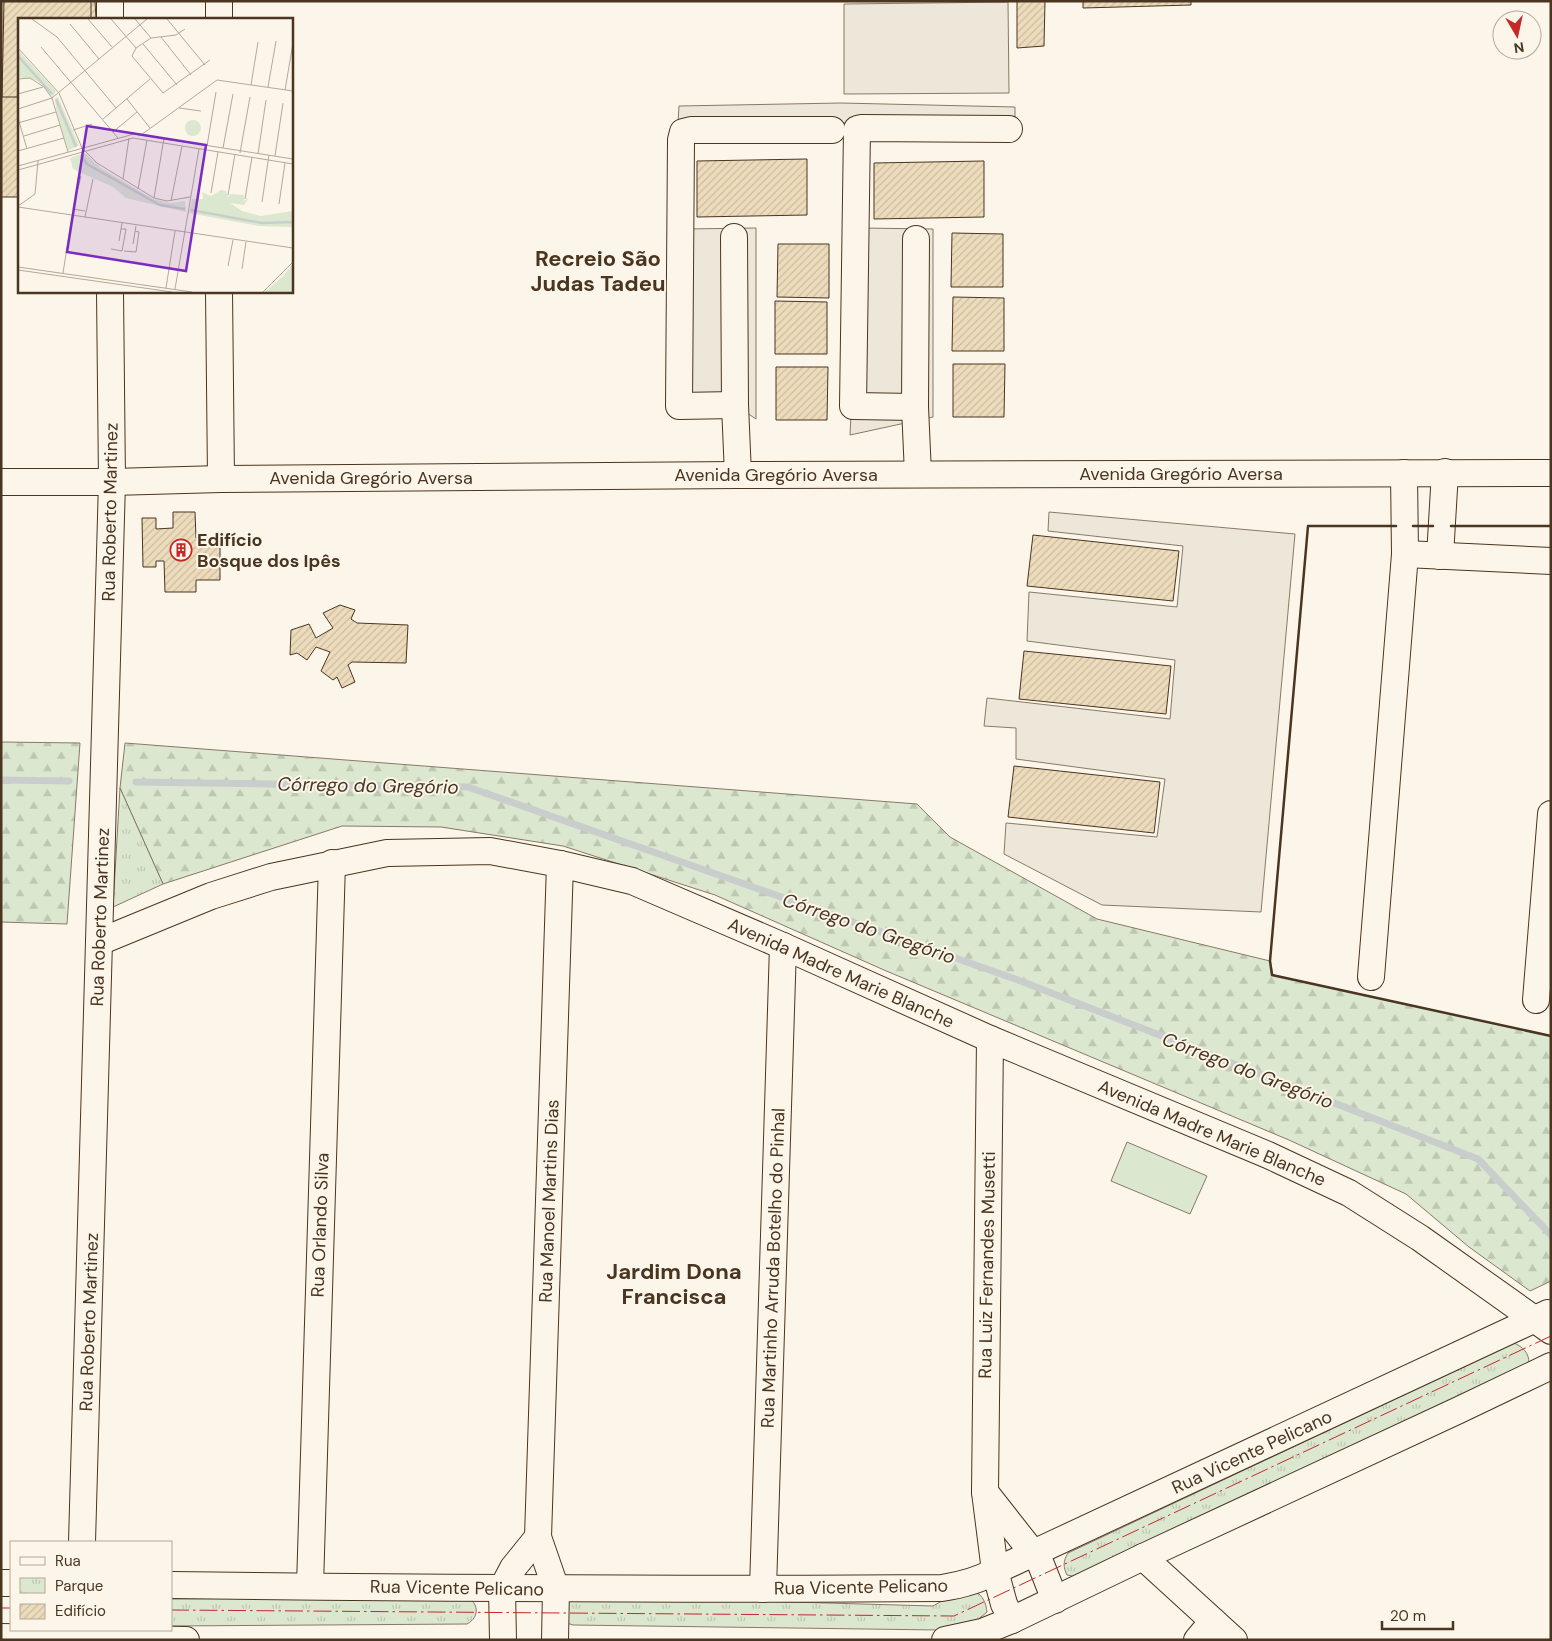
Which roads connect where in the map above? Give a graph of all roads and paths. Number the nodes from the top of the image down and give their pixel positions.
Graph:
1 (110, 1) edge
2 (219, 1) edge
3 (110, 18) edge
4 (219, 18) edge
5 (1009, 129) dead end
6 (832, 130) dead end
7 (734, 237) dead end
8 (916, 239) dead end
9 (110, 292) edge
10 (219, 292) edge
11 (735, 405) junction
12 (915, 407) junction
13 (1445, 472) junction
14 (1404, 473) junction
15 (1551, 473) edge
16 (738, 474) junction
17 (918, 474) junction
18 (221, 479) junction
19 (1, 482) edge
20 (112, 482) junction
21 (1405, 554) junction
22 (1440, 556) junction
23 (1551, 561) edge
24 (1551, 814) edge
25 (332, 863) junction
26 (560, 864) junction
27 (100, 942) junction
28 (783, 946) junction
29 (1371, 978) dead end
30 (1536, 1000) dead end
31 (990, 1039) junction
32 (1545, 1321) edge
33 (1551, 1366) edge
34 (985, 1492) junction
35 (538, 1537) junction
36 (82, 1541) edge
37 (1034, 1554) junction
38 (1143, 1557) junction
39 (995, 1571) junction
40 (172, 1585) edge
41 (310, 1586) junction
42 (502, 1589) junction
43 (556, 1589) junction
44 (763, 1589) junction
45 (1054, 1600) junction
46 (1012, 1620) junction
47 (1205, 1631) edge
48 (1, 1637) edge
49 (186, 1640) edge
50 (503, 1640) edge
51 (555, 1640) edge
52 (945, 1640) edge
53 (1234, 1640) edge

1 - 3 street
2 - 4 street
5 - 12 street
6 - 11 street
7 - 11 street
8 - 12 street
9 - 20 street, Rua Roberto Martinez
10 - 18 street
11 - 16 street
12 - 17 street
13 - 14 street, Avenida Gregório Aversa
13 - 15 street, Avenida Gregório Aversa
13 - 22 street
14 - 17 street, Avenida Gregório Aversa
14 - 21 street
16 - 17 street, Avenida Gregório Aversa
16 - 18 street, Avenida Gregório Aversa
18 - 20 street, Avenida Gregório Aversa
19 - 20 street, Avenida Gregório Aversa
20 - 27 street, Rua Roberto Martinez
21 - 22 street
21 - 29 street
22 - 23 street
24 - 30 street
25 - 26 street, Avenida Madre Marie Blanche
25 - 27 street, Avenida Madre Marie Blanche
25 - 41 street, Rua Orlando Silva
26 - 28 street, Avenida Madre Marie Blanche
26 - 35 street, Rua Manoel Martins Dias
27 - 36 street, Rua Roberto Martinez
28 - 31 street, Avenida Madre Marie Blanche
28 - 44 street, Rua Martinho Arruda Botelho do Pinhal
31 - 32 street, Avenida Madre Marie Blanche
31 - 34 street, Rua Luiz Fernandes Musetti
32 - 37 street, Rua Vicente Pelicano
33 - 38 street
34 - 37 street
34 - 39 street, Rua Luiz Fernandes Musetti
35 - 42 street
35 - 43 street, Rua Manoel Martins Dias
37 - 39 street, Rua Vicente Pelicano
37 - 45 street
38 - 45 street
38 - 47 street
39 - 44 street, Rua Vicente Pelicano
39 - 46 street, Rua Luiz Fernandes Musetti
40 - 41 street, Rua Vicente Pelicano
41 - 42 street, Rua Vicente Pelicano
42 - 43 street, Rua Vicente Pelicano
42 - 50 street
43 - 44 street, Rua Vicente Pelicano
43 - 51 street
45 - 46 street
46 - 52 street
47 - 53 street
48 - 49 street

